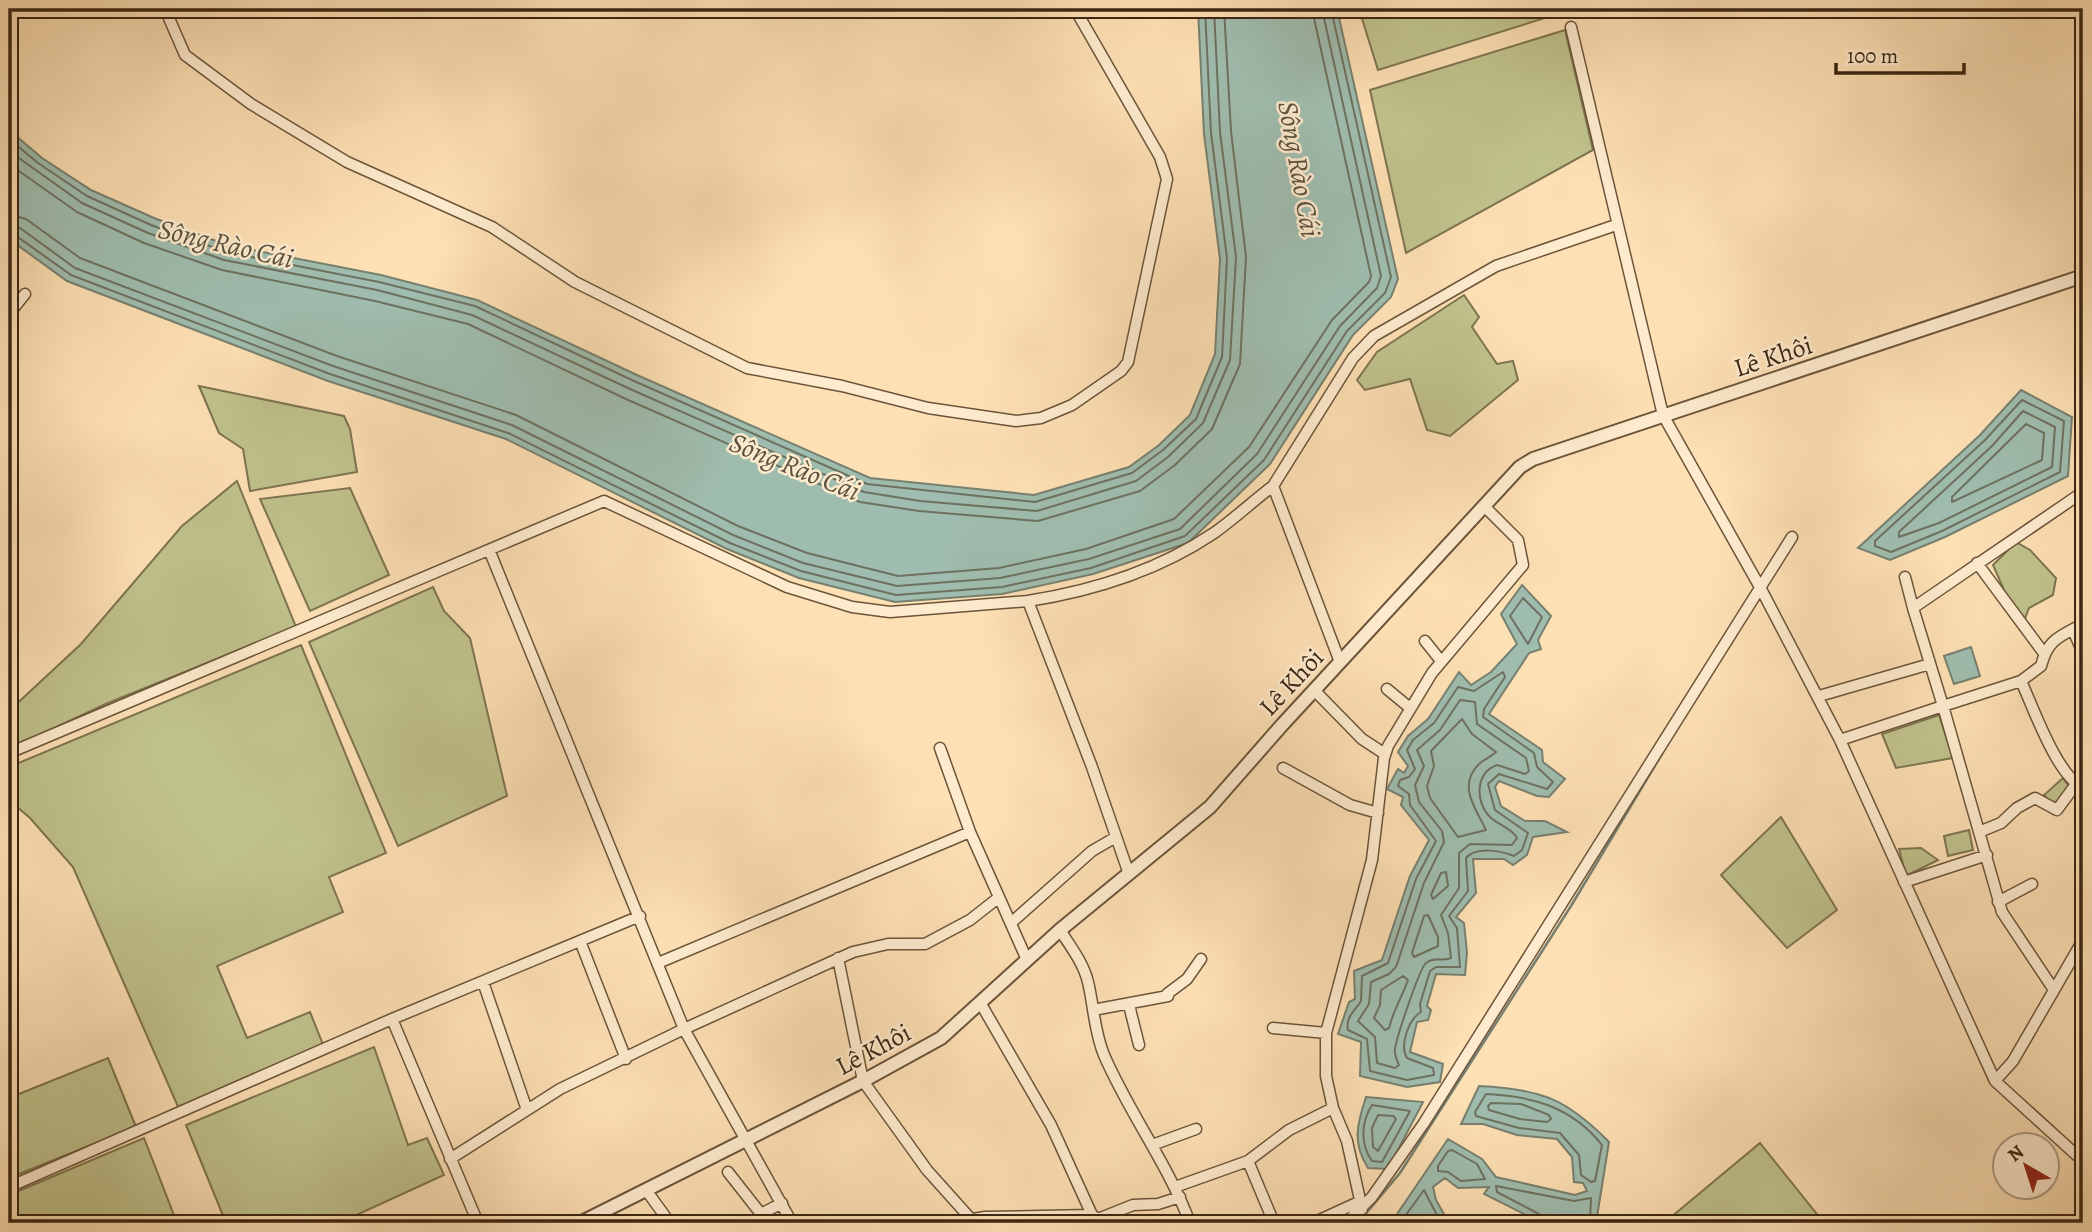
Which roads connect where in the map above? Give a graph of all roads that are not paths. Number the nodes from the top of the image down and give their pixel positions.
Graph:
1 (165, 9) edge
2 (1075, 9) edge
3 (1571, 27) dead end
4 (1616, 225) junction
5 (2083, 276) edge
6 (25, 294) dead end
7 (9, 314) edge
8 (1663, 415) junction
9 (1273, 486) junction
10 (2083, 492) edge
11 (1484, 506) junction
12 (1792, 537) dead end
13 (489, 552) junction
14 (1977, 563) junction
15 (1905, 577) dead end
16 (1761, 589) junction
17 (1028, 601) junction
18 (1913, 608) junction
19 (2083, 624) edge
20 (2073, 630) junction
21 (1425, 641) dead end
22 (2043, 653) junction
23 (2083, 653) edge
24 (1441, 661) junction
25 (1340, 662) junction
26 (1930, 664) junction
27 (2021, 681) junction
28 (1387, 689) dead end
29 (1315, 691) junction
30 (1819, 696) junction
31 (1943, 706) junction
32 (1410, 708) junction
33 (1840, 740) junction
34 (940, 748) dead end
35 (9, 753) edge
36 (1385, 754) junction
37 (1283, 768) dead end
38 (2080, 786) edge
39 (1378, 813) junction
40 (970, 832) junction
41 (1979, 832) junction
42 (1116, 837) junction
43 (1987, 855) junction
44 (1129, 874) junction
45 (1904, 882) junction
46 (2032, 884) dead end
47 (998, 898) junction
48 (1998, 902) junction
49 (640, 916) junction
50 (1011, 923) junction
51 (1060, 930) junction
52 (2083, 940) edge
53 (580, 941) junction
54 (838, 958) junction
55 (1201, 959) dead end
56 (1027, 960) junction
57 (659, 963) junction
58 (483, 982) junction
59 (2054, 990) junction
60 (981, 1004) junction
61 (1129, 1005) junction
62 (1093, 1010) junction
63 (392, 1019) junction
64 (1273, 1028) dead end
65 (684, 1029) junction
66 (1326, 1033) junction
67 (1139, 1045) dead end
68 (626, 1059) junction
69 (863, 1081) junction
70 (1995, 1081) junction
71 (1333, 1108) junction
72 (527, 1110) junction
73 (1196, 1129) dead end
74 (745, 1139) junction
75 (1152, 1145) junction
76 (450, 1159) junction
77 (1248, 1161) junction
78 (2083, 1161) edge
79 (728, 1172) dead end
80 (9, 1187) edge
81 (646, 1190) junction
82 (1178, 1192) junction
83 (782, 1203) junction
84 (1361, 1205) junction
85 (1097, 1219) edge
86 (970, 1221) edge
87 (478, 1223) edge
88 (580, 1223) edge
89 (670, 1223) edge
90 (792, 1223) edge
91 (949, 1223) edge
92 (1190, 1223) edge
93 (1274, 1223) edge
94 (1312, 1223) edge
95 (1346, 1223) edge

1 - 2 street
3 - 4 street
4 - 8 street
4 - 9 street
5 - 8 street, Lê Khôi
6 - 7 street
8 - 11 street, Lê Khôi
8 - 16 street
9 - 17 street
9 - 25 street
10 - 14 street
11 - 24 street
11 - 25 street, Lê Khôi
12 - 16 street
13 - 17 street
13 - 35 street
13 - 49 street
14 - 18 street
14 - 22 street
15 - 18 street
16 - 30 street
16 - 84 street
17 - 42 street
18 - 26 street
19 - 20 street
20 - 22 street
20 - 23 street
21 - 24 street
22 - 27 street
24 - 32 street
25 - 29 street, Lê Khôi
26 - 30 street
26 - 31 street
27 - 31 street
27 - 38 street
28 - 32 street
29 - 36 street
29 - 44 street, Lê Khôi
30 - 33 street
31 - 33 street
31 - 41 street
32 - 36 street
33 - 45 street
34 - 40 street
36 - 39 street
37 - 39 street
38 - 41 street
39 - 66 street
40 - 47 street
40 - 57 street
41 - 43 street
42 - 44 street
42 - 50 street
43 - 45 street
43 - 48 street
44 - 51 street, Lê Khôi
45 - 70 street
46 - 48 street
47 - 50 street
47 - 54 street
48 - 59 street
49 - 53 street
49 - 57 street
50 - 56 street
51 - 56 street, Lê Khôi
51 - 62 street
52 - 59 street
53 - 58 street
53 - 68 street
54 - 65 street
54 - 69 street
55 - 61 street
56 - 60 street, Lê Khôi
57 - 65 street
58 - 63 street
58 - 72 street
59 - 70 street
60 - 69 street, Lê Khôi
60 - 85 street
61 - 62 street
61 - 67 street
62 - 75 street
63 - 76 street
63 - 80 street
64 - 66 street
65 - 68 street
65 - 74 street
66 - 71 street
68 - 72 street
69 - 74 street, Lê Khôi
69 - 86 street
70 - 78 street
71 - 77 street
71 - 84 street
72 - 76 street
73 - 75 street
74 - 81 street, Lê Khôi
74 - 83 street
75 - 82 street
76 - 87 street
77 - 82 street
77 - 93 street
79 - 83 street
81 - 88 street, Lê Khôi
81 - 89 street
82 - 85 street
82 - 92 street
83 - 90 street
84 - 94 street
84 - 95 street
85 - 86 street
86 - 91 street

